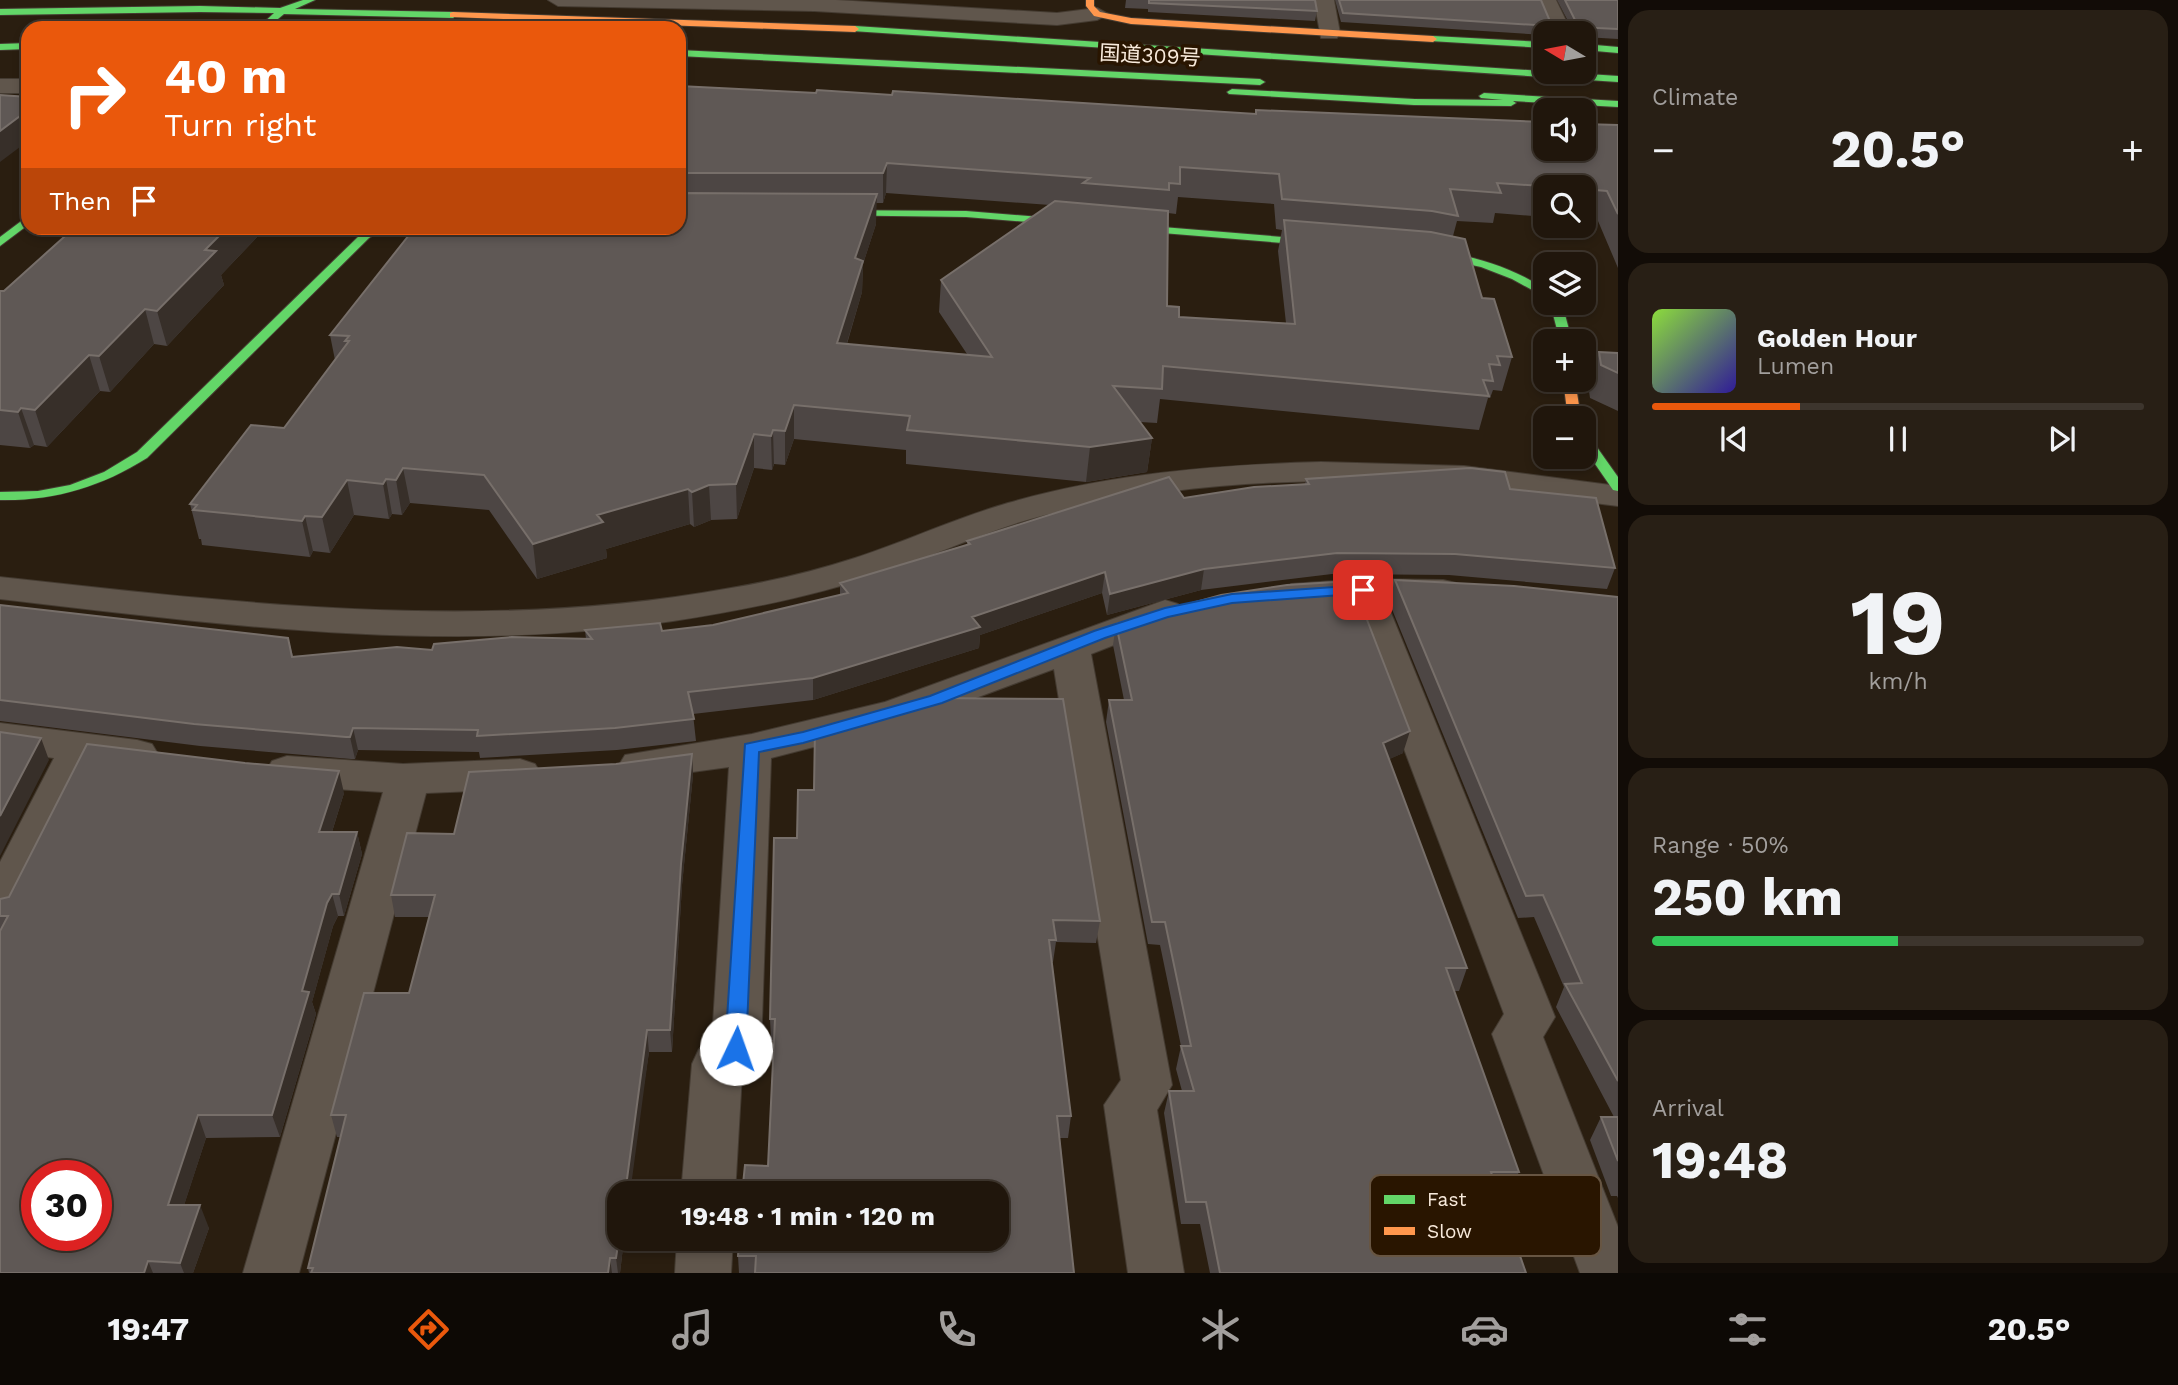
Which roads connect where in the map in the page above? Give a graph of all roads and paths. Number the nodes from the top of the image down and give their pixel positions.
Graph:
1 (311, 0) edge
2 (558, 0) edge
3 (1324, 0) edge
4 (1546, 0) edge
5 (1093, 7) edge
6 (0, 12) edge
7 (275, 15) edge
8 (614, 21) edge
9 (1556, 21) edge
10 (686, 22) edge
11 (21, 32) edge
12 (0, 33) edge
13 (1329, 33) junction
14 (686, 39) edge
15 (1533, 44) edge
16 (21, 46) edge
17 (0, 47) edge
18 (1596, 48) edge
19 (1618, 50) edge
20 (686, 53) edge
21 (693, 70) dead end
22 (0, 71) edge
23 (21, 71) edge
24 (1618, 79) edge
25 (0, 86) edge
26 (21, 86) edge
27 (1618, 88) edge
28 (1618, 105) edge
29 (802, 214) edge
30 (21, 225) edge
31 (367, 235) edge
32 (0, 243) edge
33 (1355, 246) edge
34 (1397, 249) edge
35 (1533, 287) edge
36 (1596, 456) edge
37 (1618, 487) edge
38 (0, 496) edge
39 (1618, 496) edge
40 (0, 588) edge
41 (1363, 590) junction
42 (1478, 592) edge
43 (1268, 595) edge
44 (1205, 604) edge
45 (1070, 647) junction
46 (0, 737) edge
47 (80, 747) junction
48 (751, 748) junction
49 (175, 758) edge
50 (256, 767) edge
51 (604, 768) edge
52 (553, 773) edge
53 (408, 779) junction
54 (0, 906) edge
55 (1571, 1175) edge
56 (709, 1181) edge
57 (704, 1251) edge
58 (1601, 1255) edge
59 (271, 1273) edge
60 (702, 1273) edge
61 (1156, 1273) edge
62 (1608, 1273) edge

1 - 7 main road
2 - 5 street
3 - 13 street
4 - 9 street
5 - 13 main road
6 - 7 main road
7 - 8 main road
10 - 24 main road
11 - 12 main road
13 - 15 main road
14 - 27 main road, 国道309号
16 - 17 main road
18 - 19 main road
20 - 28 main road, 国道309号
21 - 28 main road
22 - 23 main road
25 - 26 street
29 - 33 main road
30 - 32 main road
31 - 38 main road
34 - 35 main road
36 - 37 main road
39 - 40 street
41 - 42 street
41 - 43 street
41 - 55 street
44 - 45 street
45 - 48 street
45 - 61 street
46 - 47 street
47 - 49 street
47 - 54 street
48 - 51 street
48 - 56 street
50 - 53 street
52 - 53 street
53 - 59 street
57 - 60 street
58 - 62 street

